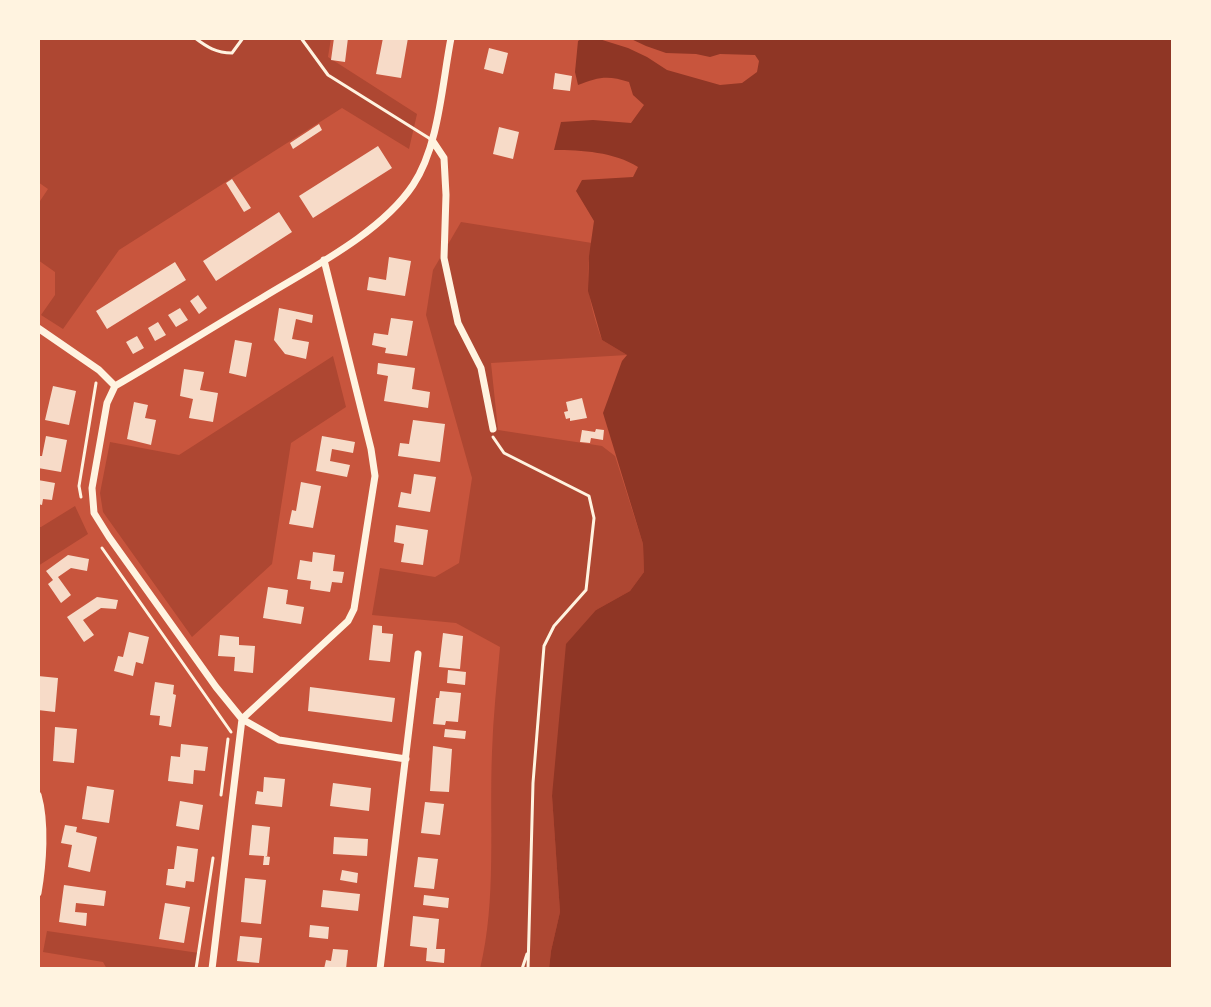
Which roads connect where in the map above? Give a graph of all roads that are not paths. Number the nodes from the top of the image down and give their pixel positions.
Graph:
1 (195, 38) edge
2 (243, 38) edge
3 (301, 38) edge
4 (451, 38) edge
5 (432, 140) junction
6 (324, 260) junction
7 (38, 328) edge
8 (115, 386) junction
9 (493, 429) road end
10 (418, 654) dead end
11 (242, 719) junction
12 (406, 759) junction
13 (38, 795) edge
14 (38, 893) edge
15 (212, 969) edge
16 (380, 969) edge

1 - 2 lane
3 - 5 lane
4 - 5 street
5 - 6 street
5 - 9 street
6 - 8 street
6 - 11 street
7 - 8 street
8 - 11 street
10 - 12 street
11 - 12 street
11 - 15 street
12 - 16 street
13 - 14 street

